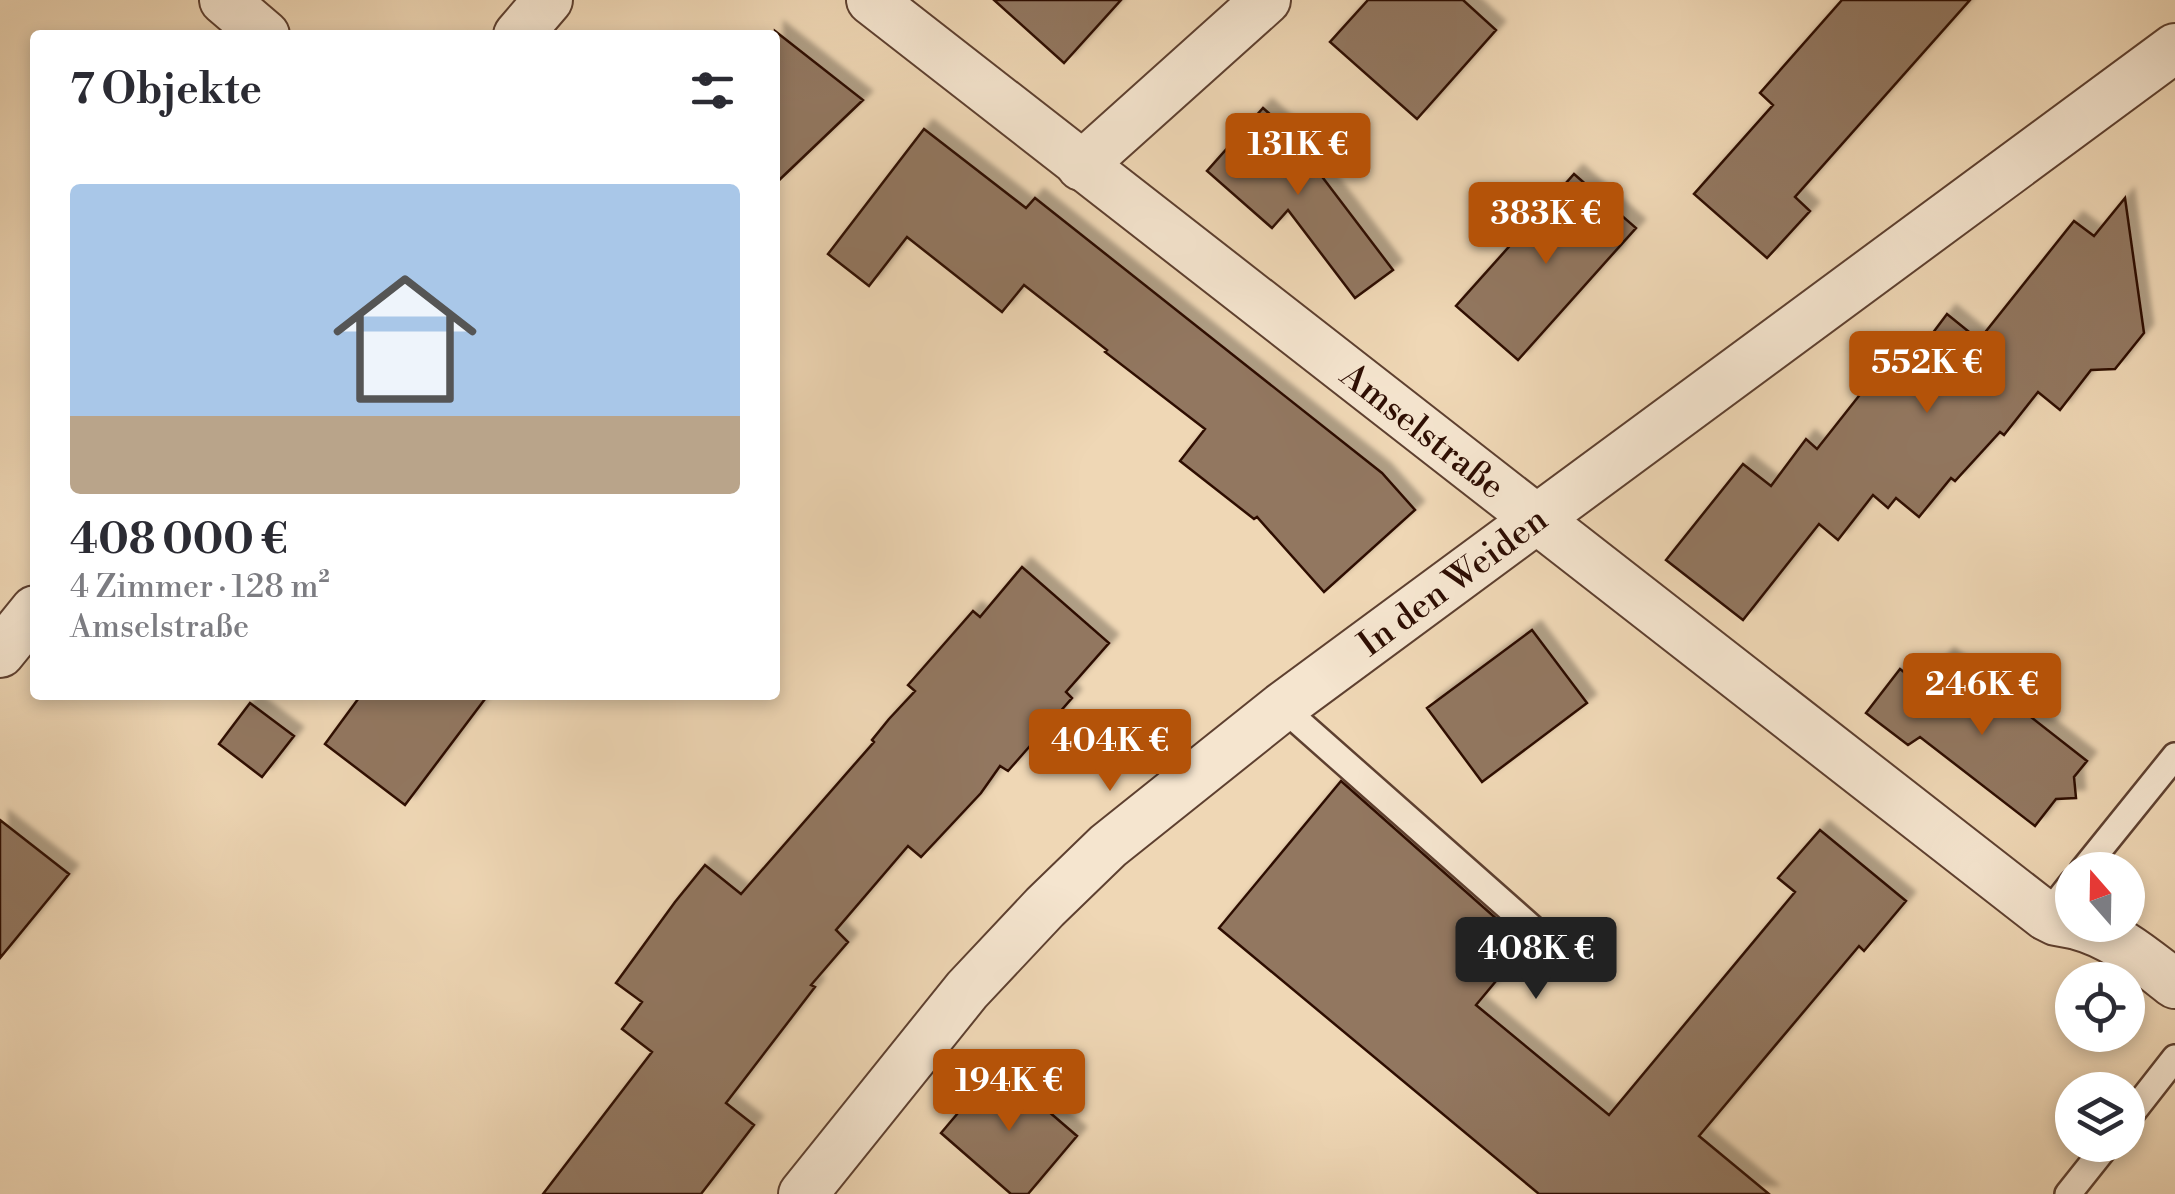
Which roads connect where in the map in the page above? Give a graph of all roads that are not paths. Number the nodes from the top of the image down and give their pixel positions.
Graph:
1 (224, 0) edge
2 (548, 0) edge
3 (871, 0) edge
4 (1266, 0) edge
5 (259, 30) edge
6 (522, 30) edge
7 (2175, 48) edge
8 (1081, 166) junction
9 (1537, 520) junction
10 (30, 616) edge
11 (0, 653) edge
12 (1282, 707) junction
13 (2175, 756) edge
14 (2098, 852) edge
15 (2055, 904) edge
16 (1542, 938) dead end
17 (2118, 942) edge
18 (2175, 984) edge
19 (2175, 1058) edge
20 (2145, 1096) edge
21 (2093, 1162) edge
22 (803, 1194) edge
23 (2068, 1194) edge

1 - 5 street
2 - 6 street
3 - 8 street, Amselstraße
4 - 8 street
7 - 9 street, In den Weiden
8 - 9 street, Amselstraße
9 - 12 street, In den Weiden
9 - 15 street, Amselstraße
10 - 11 street
12 - 16 lane
12 - 22 street, In den Weiden
13 - 14 lane
17 - 18 street, Amselstraße
19 - 20 lane
21 - 23 lane

